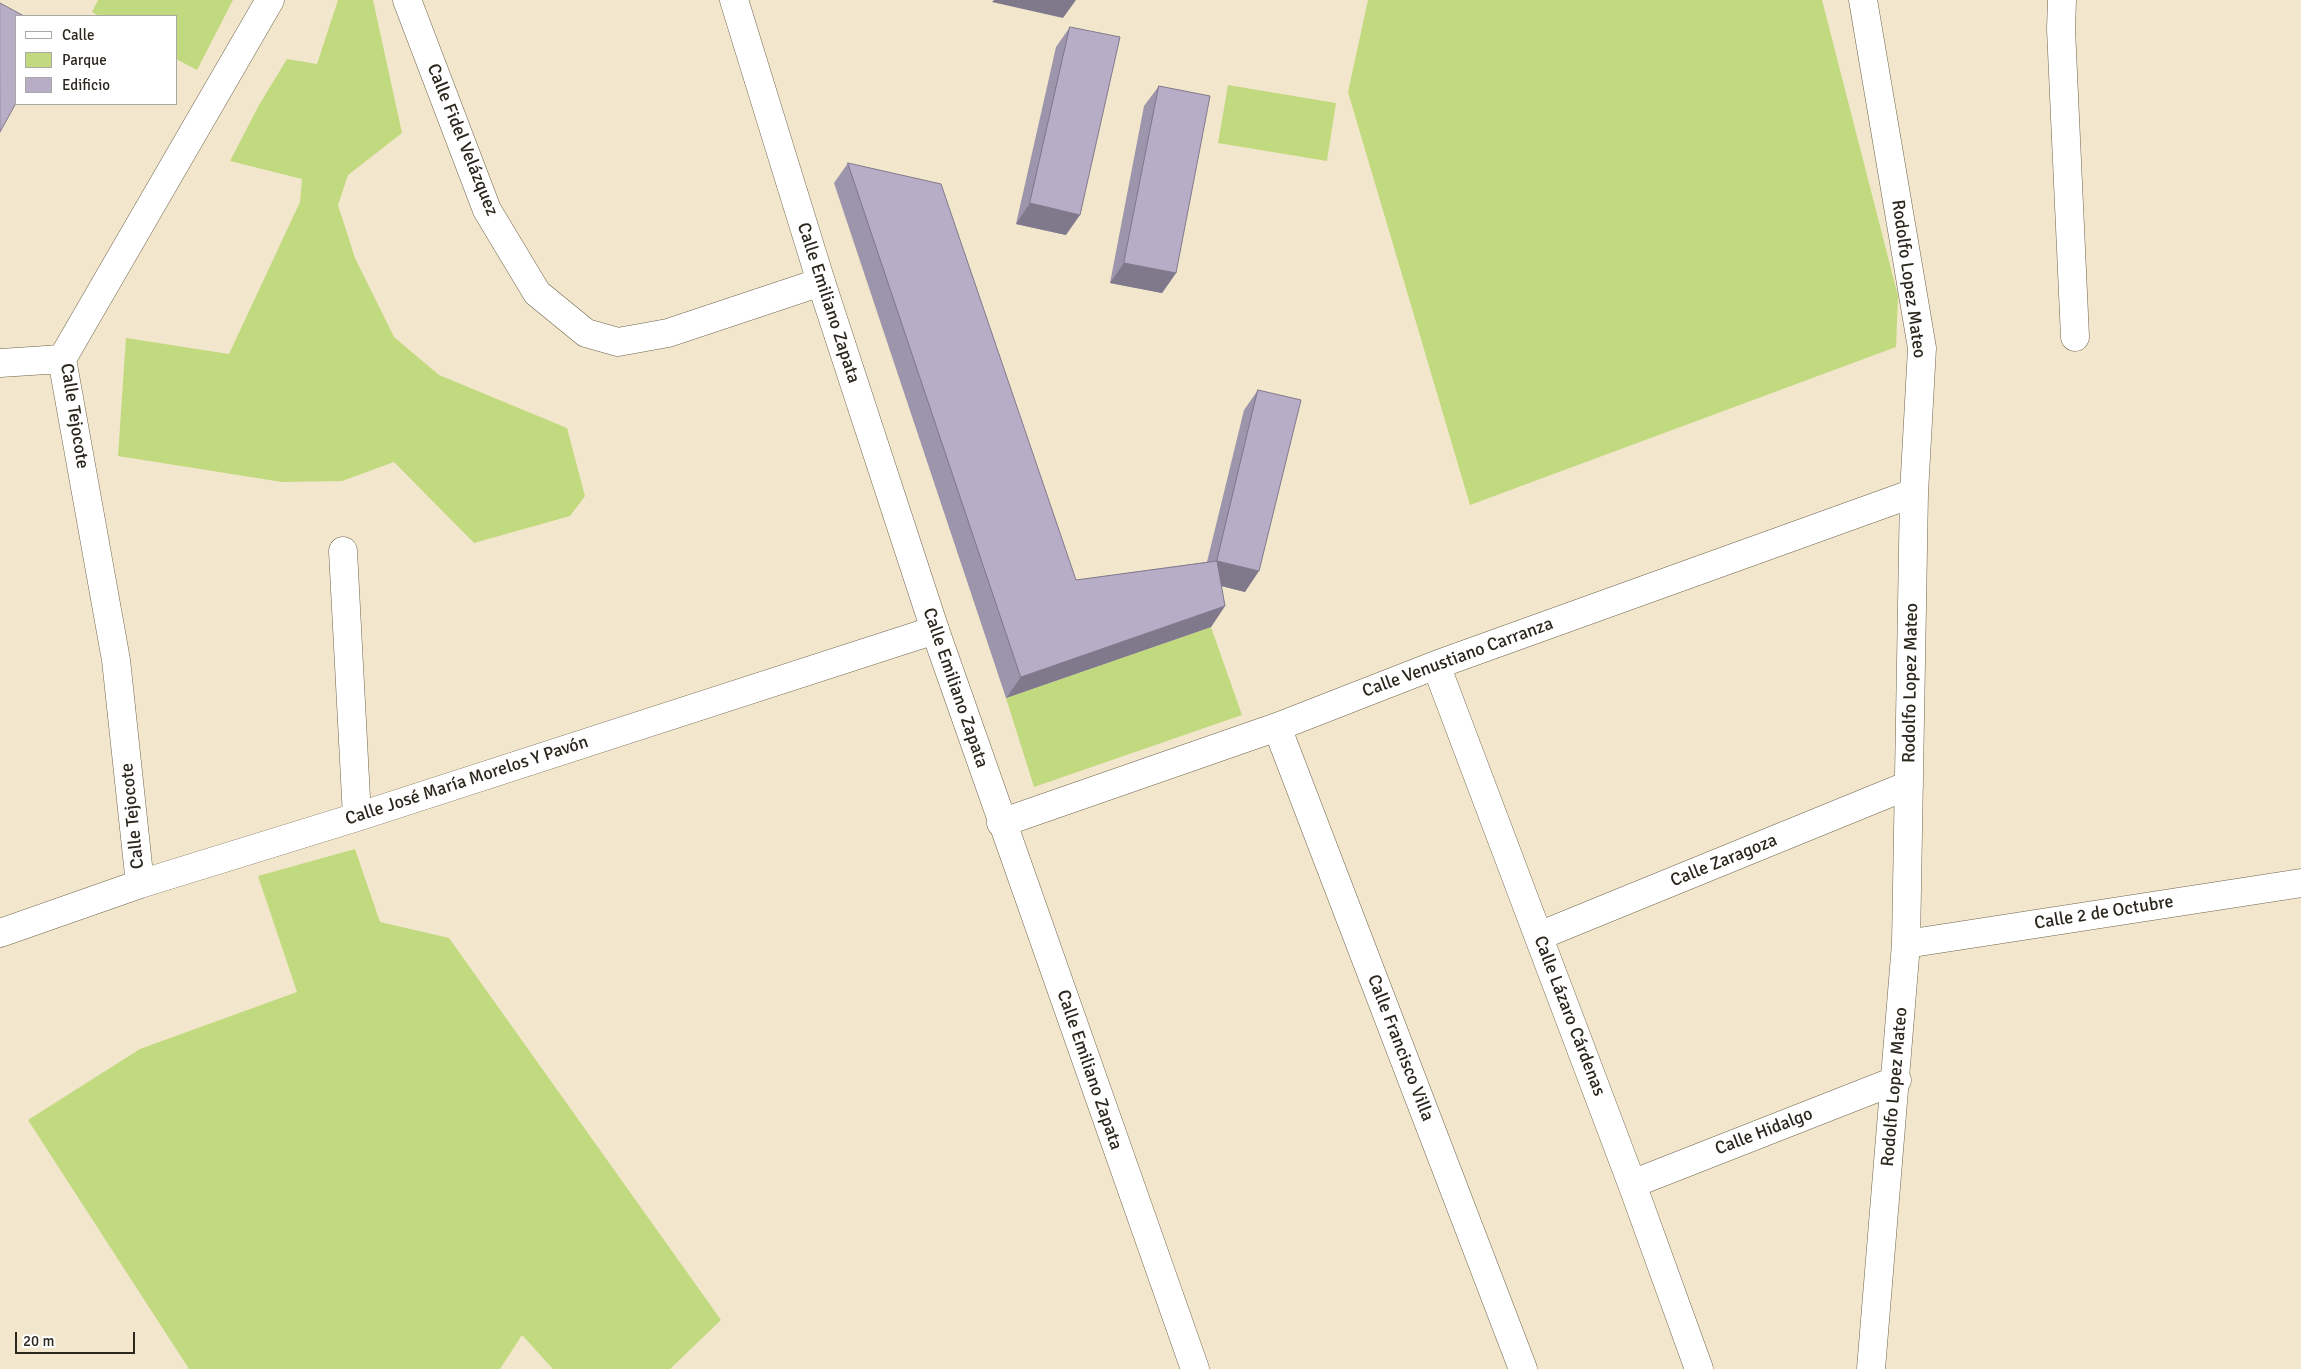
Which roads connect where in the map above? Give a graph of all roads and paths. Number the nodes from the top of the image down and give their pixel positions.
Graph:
1 (270, 0) edge
2 (407, 0) edge
3 (734, 0) edge
4 (1863, 0) edge
5 (2062, 0) edge
6 (821, 282) junction
7 (2075, 337) dead end
8 (62, 359) junction
9 (0, 363) edge
10 (1914, 493) junction
11 (343, 551) dead end
12 (935, 630) junction
13 (1436, 665) junction
14 (1277, 727) junction
15 (1909, 785) junction
16 (357, 817) junction
17 (1002, 823) junction
18 (2301, 883) edge
19 (140, 884) junction
20 (0, 933) edge
21 (1539, 936) junction
22 (1906, 944) junction
23 (1897, 1080) junction
24 (1632, 1184) junction
25 (1195, 1369) edge
26 (1524, 1369) edge
27 (1699, 1369) edge
28 (1871, 1369) edge

1 - 8 street, Calle Tejocote
2 - 6 street, Calle Fidel Velázquez
3 - 6 street, Calle Emiliano Zapata
4 - 10 street, Rodolfo Lopez Mateo
5 - 7 street
6 - 12 street, Calle Emiliano Zapata
8 - 9 street
8 - 19 street, Calle Tejocote
10 - 13 street, Calle Venustiano Carranza
10 - 15 street, Rodolfo Lopez Mateo
11 - 16 street
12 - 16 street, Calle José María Morelos Y Pavón
12 - 17 street, Calle Emiliano Zapata
13 - 14 street, Calle Venustiano Carranza
13 - 21 street, Calle Lázaro Cárdenas
14 - 17 street, Calle Venustiano Carranza
14 - 26 street, Calle Francisco Villa
15 - 21 street, Calle Zaragoza
15 - 22 street, Rodolfo Lopez Mateo
16 - 19 street, Calle José María Morelos Y Pavón
17 - 25 street, Calle Emiliano Zapata
18 - 22 street, Calle 2 de Octubre
19 - 20 street, Calle José María Morelos Y Pavón
21 - 24 street, Calle Lázaro Cárdenas
22 - 23 street, Rodolfo Lopez Mateo
23 - 24 street, Calle Hidalgo
23 - 28 street, Rodolfo Lopez Mateo
24 - 27 street, Calle Lázaro Cárdenas

